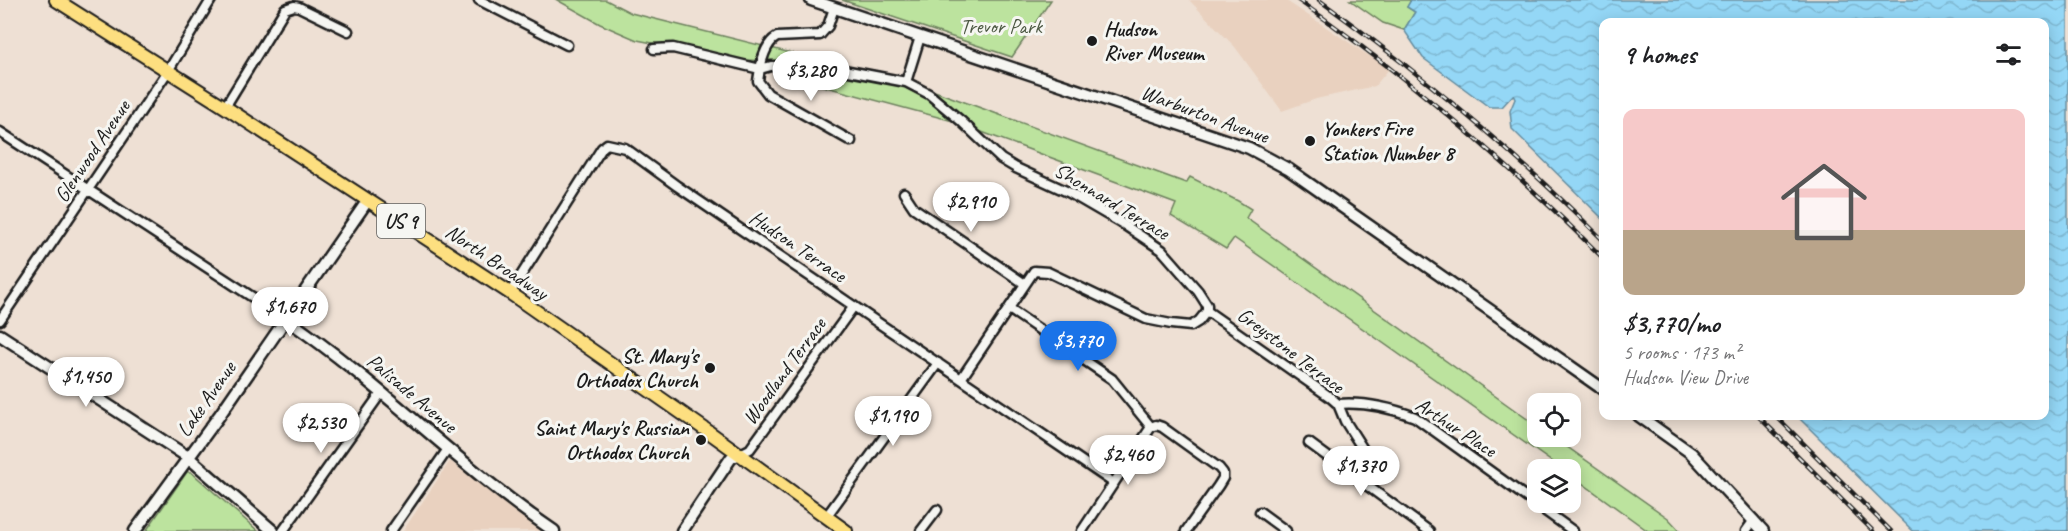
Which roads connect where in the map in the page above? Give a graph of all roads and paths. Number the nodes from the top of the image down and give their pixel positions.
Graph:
1 (56, 0) edge
2 (211, 0) edge
3 (479, 0) edge
4 (811, 0) edge
5 (834, 8) junction
6 (348, 31) dead end
7 (920, 37) junction
8 (567, 45) dead end
9 (654, 49) dead end
10 (760, 69) junction
11 (168, 71) junction
12 (906, 82) junction
13 (225, 107) junction
14 (0, 132) edge
15 (850, 141) dead end
16 (87, 189) junction
17 (904, 193) dead end
18 (368, 200) junction
19 (1025, 284) junction
20 (510, 293) junction
21 (854, 306) junction
22 (1009, 309) junction
23 (1207, 311) junction
24 (286, 319) junction
25 (0, 320) edge
26 (0, 334) edge
27 (938, 363) junction
28 (961, 379) junction
29 (1599, 387) edge
30 (381, 393) junction
31 (1338, 404) junction
32 (1645, 420) edge
33 (1151, 427) junction
34 (1309, 443) dead end
35 (448, 449) junction
36 (740, 454) junction
37 (188, 458) junction
38 (1113, 483) junction
39 (1367, 485) junction
40 (937, 510) dead end
41 (1260, 512) dead end
42 (826, 517) junction
43 (1754, 520) junction
44 (135, 531) edge
45 (273, 531) edge
46 (283, 531) edge
47 (391, 531) edge
48 (554, 531) edge
49 (682, 531) edge
50 (846, 531) edge
51 (921, 531) edge
52 (1082, 531) edge
53 (1186, 531) edge
54 (1286, 531) edge
55 (1429, 531) edge
56 (1573, 531) edge
57 (1746, 531) edge
58 (1763, 531) edge

1 - 11 main road, North Broadway / US 9
2 - 11 street, Glenwood Avenue
3 - 8 street
4 - 5 street, Warburton Avenue
5 - 7 street, Warburton Avenue
5 - 10 street
6 - 13 street
7 - 12 street
7 - 29 street, Warburton Avenue
9 - 10 street, Shonnard Terrace
10 - 12 street, Shonnard Terrace
10 - 15 street
11 - 13 main road, North Broadway / US 9
11 - 16 street, Glenwood Avenue
12 - 23 street, Shonnard Terrace
13 - 18 main road, North Broadway / US 9
14 - 16 street, Palisade Avenue
16 - 24 street, Palisade Avenue
16 - 25 street, Glenwood Avenue
17 - 19 street
18 - 20 main road, North Broadway / US 9
18 - 24 street, Lake Avenue
19 - 22 street
19 - 23 street
20 - 21 street, Hudson Terrace
20 - 36 main road, North Broadway / US 9
21 - 27 street, Hudson Terrace
21 - 36 street, Woodland Terrace
22 - 28 street
22 - 33 street
23 - 31 street, Greystone Terrace
24 - 30 street, Palisade Avenue
24 - 37 street, Lake Avenue
26 - 37 street
27 - 28 street, Hudson Terrace
27 - 42 street
28 - 38 street, Hudson Terrace
30 - 35 street, Palisade Avenue
30 - 46 street
31 - 39 street, Greystone Terrace
31 - 56 street, Arthur Place
32 - 43 street
33 - 38 street
33 - 53 street
34 - 39 street
35 - 47 street
35 - 48 street, Palisade Avenue
36 - 42 main road, North Broadway / US 9
36 - 49 street
37 - 44 street, Lake Avenue
37 - 45 street
38 - 52 street
39 - 55 street
40 - 51 street
41 - 54 street
42 - 50 main road, North Broadway / US 9
43 - 57 street
43 - 58 street

